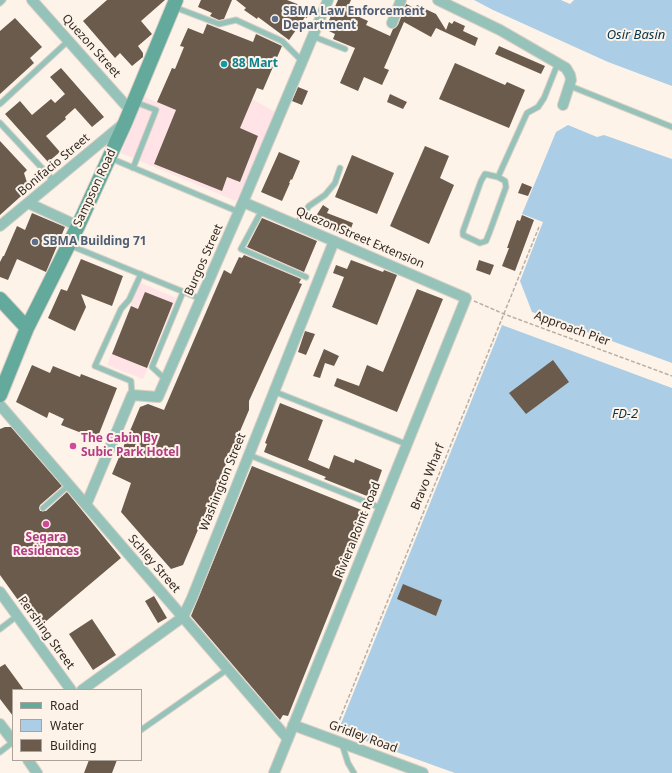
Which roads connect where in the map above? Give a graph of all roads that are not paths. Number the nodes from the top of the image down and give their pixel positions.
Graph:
1 (3, 0) edge
2 (32, 0) edge
3 (328, 0) edge
4 (401, 0) edge
5 (438, 0) edge
6 (0, 3) edge
7 (174, 4) edge
8 (392, 23) dead end
9 (312, 36) junction
10 (68, 41) junction
11 (345, 49) dead end
12 (302, 60) junction
13 (558, 63) junction
14 (570, 86) junction
15 (0, 104) edge
16 (563, 105) dead end
17 (132, 106) junction
18 (0, 123) edge
19 (125, 123) junction
20 (672, 127) edge
21 (109, 158) junction
22 (133, 168) junction
23 (340, 168) dead end
24 (498, 177) junction
25 (54, 181) junction
26 (244, 202) junction
27 (28, 203) junction
28 (262, 210) junction
29 (239, 212) junction
30 (296, 225) junction
31 (0, 226) edge
32 (78, 226) junction
33 (334, 241) junction
34 (68, 244) junction
35 (141, 274) junction
36 (306, 277) dead end
37 (183, 292) junction
38 (466, 298) joint
39 (0, 299) edge
40 (201, 299) junction
41 (27, 328) junction
42 (166, 380) junction
43 (273, 391) junction
44 (0, 395) edge
45 (132, 395) junction
46 (0, 405) edge
47 (406, 444) junction
48 (248, 455) junction
49 (69, 486) junction
50 (86, 505) junction
51 (43, 508) dead end
52 (381, 508) junction
53 (0, 592) edge
54 (17, 616) junction
55 (183, 617) junction
56 (0, 629) edge
57 (228, 669) junction
58 (70, 689) edge
59 (83, 689) edge
60 (0, 724) edge
61 (294, 725) junction
62 (142, 729) edge
63 (288, 739) junction
64 (12, 740) edge
65 (12, 742) edge
66 (342, 743) junction
67 (0, 752) edge
68 (29, 761) edge
69 (37, 773) edge
70 (274, 773) edge
71 (354, 773) edge
72 (423, 773) edge

1 - 6 lane
2 - 10 street, Quezon Street
3 - 9 street, Burgos Street
4 - 8 street
5 - 13 street
7 - 12 lane
7 - 17 main road, Sampson Road
9 - 11 lane
9 - 12 street, Burgos Street
10 - 15 lane
10 - 17 street, Quezon Street
12 - 26 street, Burgos Street
13 - 14 street
13 - 24 lane
14 - 16 street
14 - 20 lane
17 - 19 main road, Sampson Road
17 - 22 lane
18 - 25 lane
19 - 21 main road, Sampson Road
19 - 25 street, Bonifacio Street
21 - 22 lane
21 - 32 main road, Sampson Road
22 - 29 lane
23 - 30 lane
24 - 24 lane
25 - 27 street, Bonifacio Street
26 - 28 street, Quezon Street Extension
26 - 29 street, Burgos Street
27 - 31 street, Bonifacio Street
27 - 32 street
28 - 30 street, Quezon Street Extension
28 - 36 lane
29 - 40 street, Burgos Street
30 - 33 street, Quezon Street Extension
32 - 34 main road, Sampson Road
33 - 38 street, Quezon Street Extension
33 - 43 street, Washington Street
34 - 35 lane
34 - 41 main road, Sampson Road
35 - 37 lane
35 - 45 lane
37 - 40 lane
37 - 42 lane
38 - 47 street, Riviera Point Road
39 - 41 main road
40 - 42 street, Burgos Street
41 - 44 main road, Sampson Road
42 - 45 street, Burgos Street
43 - 47 lane
43 - 48 street, Washington Street
45 - 50 street
46 - 49 street, Schley Street
47 - 52 street, Riviera Point Road
48 - 52 lane
48 - 55 street, Washington Street
49 - 50 street, Schley Street
49 - 51 lane
50 - 55 street, Schley Street
52 - 61 street, Riviera Point Road
53 - 54 street, Pershing Street
54 - 56 lane
54 - 58 street, Pershing Street
55 - 57 street, Schley Street
55 - 59 street, Washington Street
57 - 62 lane
57 - 63 street, Schley Street
60 - 64 street
61 - 63 street, Riviera Point Road
61 - 66 street, Gridley Road
63 - 70 street, Riviera Point Road
65 - 67 lane
66 - 71 lane
66 - 72 street, Gridley Road
68 - 69 street

